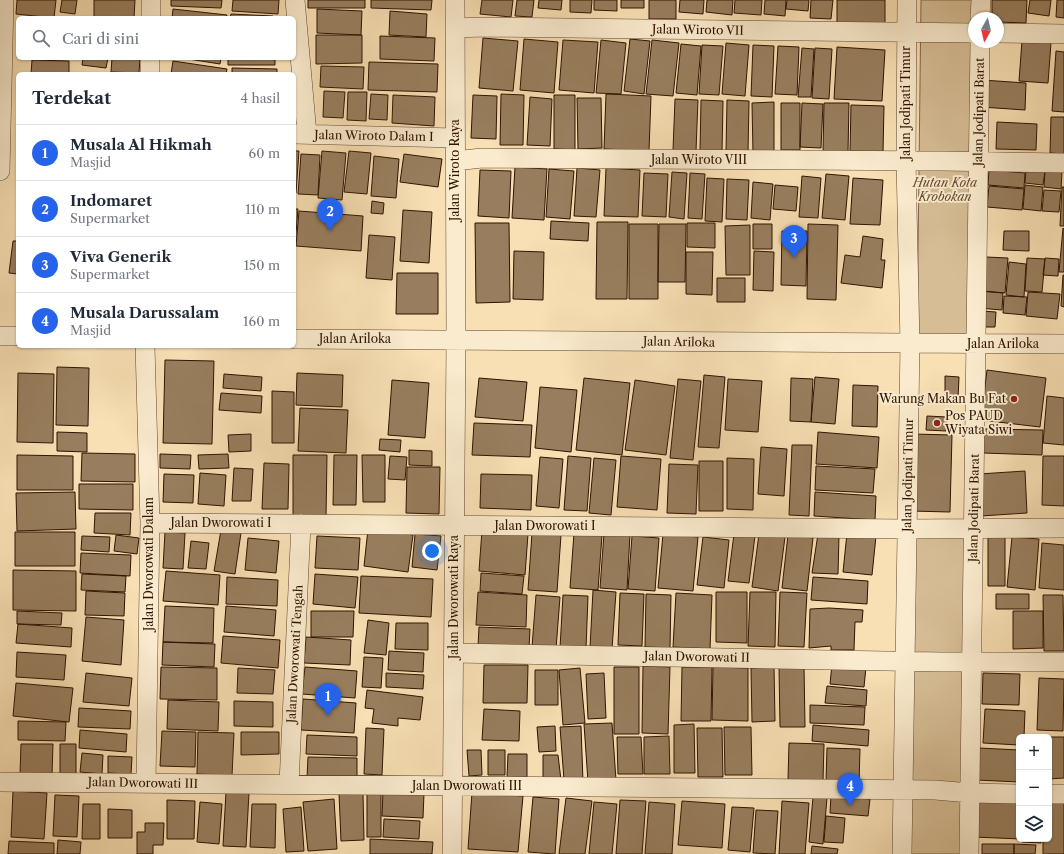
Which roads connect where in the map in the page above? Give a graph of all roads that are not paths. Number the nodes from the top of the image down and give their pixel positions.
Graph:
1 (4, 0) edge
2 (151, 0) edge
3 (295, 0) edge
4 (455, 0) edge
5 (906, 0) edge
6 (980, 0) edge
7 (980, 12) edge
8 (151, 16) edge
9 (296, 16) edge
10 (296, 27) edge
11 (455, 28) junction
12 (906, 32) junction
13 (968, 33) edge
14 (1004, 33) edge
15 (1064, 34) edge
16 (980, 48) edge
17 (150, 60) edge
18 (150, 72) edge
19 (300, 134) edge
20 (455, 138) junction
21 (455, 161) junction
22 (906, 161) junction
23 (979, 161) junction
24 (1064, 163) edge
25 (0, 171) edge
26 (0, 336) edge
27 (16, 336) edge
28 (296, 338) edge
29 (456, 340) junction
30 (910, 344) junction
31 (1064, 344) edge
32 (976, 345) junction
33 (145, 348) edge
34 (150, 523) junction
35 (301, 524) junction
36 (454, 525) junction
37 (974, 528) junction
38 (1064, 528) edge
39 (907, 529) junction
40 (453, 653) junction
41 (905, 661) junction
42 (972, 661) junction
43 (1064, 662) edge
44 (0, 782) edge
45 (146, 783) junction
46 (289, 784) junction
47 (452, 786) junction
48 (903, 790) junction
49 (970, 794) junction
50 (1016, 794) edge
51 (1052, 794) edge
52 (1064, 794) edge
53 (452, 854) edge
54 (902, 854) edge
55 (970, 854) edge

1 - 25 street
2 - 8 street
3 - 9 street
4 - 11 street, Jalan Wiroto Raya
5 - 12 street, Jalan Jodipati Timur
6 - 7 street
10 - 19 street
11 - 12 street, Jalan Wiroto VII
11 - 20 street, Jalan Wiroto Raya
12 - 13 street, Jalan Wiroto VII
12 - 22 street, Jalan Jodipati Timur
14 - 15 street
16 - 23 street, Jalan Jodipati Barat
17 - 18 street
19 - 20 street, Jalan Wiroto Dalam I
20 - 21 street, Jalan Wiroto Raya
21 - 22 street, Jalan Wiroto VIII
21 - 29 street, Jalan Wiroto Raya
22 - 23 street, Jalan Wiroto VIII
22 - 30 street, Jalan Jodipati Timur
23 - 24 street, Jalan Wiroto VIII
23 - 32 street, Jalan Jodipati Barat
26 - 27 street
28 - 29 street, Jalan Ariloka
29 - 30 street, Jalan Ariloka
29 - 36 street, Jalan Dworowati Raya
30 - 32 street, Jalan Ariloka
30 - 39 street, Jalan Jodipati Timur
31 - 32 street, Jalan Ariloka
32 - 37 street, Jalan Jodipati Barat
33 - 34 street, Jalan Dworowati Dalam
34 - 35 street, Jalan Dworowati I
34 - 45 street, Jalan Dworowati Dalam
35 - 36 street, Jalan Dworowati I
35 - 46 street, Jalan Dworowati Tengah
36 - 39 street, Jalan Dworowati I
36 - 40 street, Jalan Dworowati Raya
37 - 38 street, Jalan Dworowati I
37 - 39 street, Jalan Dworowati I
37 - 42 street, Jalan Jodipati Barat
39 - 41 street, Jalan Jodipati Timur
40 - 41 street, Jalan Dworowati II
40 - 47 street, Jalan Dworowati Raya
41 - 42 street, Jalan Dworowati II
41 - 48 street, Jalan Jodipati Timur
42 - 43 street, Jalan Dworowati II
42 - 49 street, Jalan Jodipati Barat
44 - 45 street, Jalan Dworowati III
45 - 46 street, Jalan Dworowati III
46 - 47 street, Jalan Dworowati III
47 - 48 street, Jalan Dworowati III
47 - 53 street, Jalan Dworowati Raya
48 - 49 street, Jalan Dworowati III
48 - 54 street, Jalan Jodipati Timur
49 - 50 street, Jalan Dworowati III
49 - 55 street, Jalan Jodipati Barat
51 - 52 street

